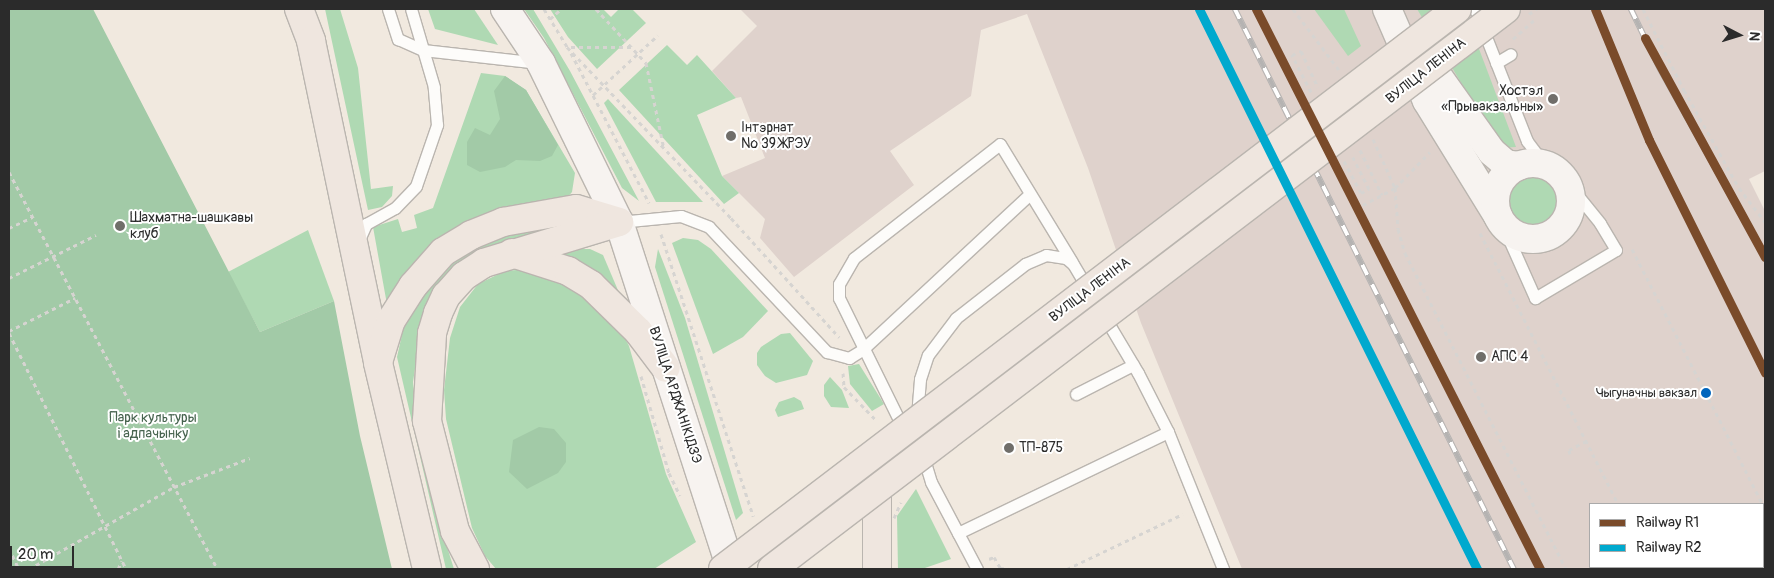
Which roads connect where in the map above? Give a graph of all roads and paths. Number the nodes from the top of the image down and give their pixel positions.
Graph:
1 (299, 9) edge
2 (388, 9) edge
3 (411, 9) edge
4 (505, 9) edge
5 (544, 9) edge
6 (561, 9) edge
7 (596, 9) edge
8 (1387, 9) edge
9 (1457, 9) edge
10 (1475, 9) edge
11 (1506, 9) edge
12 (1643, 9) edge
13 (550, 19) junction
14 (658, 35) dead end
15 (423, 50) junction
16 (637, 54) junction
17 (1510, 54) dead end
18 (541, 63) junction
19 (1496, 63) junction
20 (1322, 93) dead end
21 (1312, 94) dead end
22 (593, 95) junction
23 (1356, 144) dead end
24 (1435, 149) dead end
25 (664, 150) dead end
26 (1340, 153) dead end
27 (1351, 153) dead end
28 (1543, 170) junction
29 (9, 172) edge
30 (1395, 188) junction
31 (1030, 194) junction
32 (1382, 195) junction
33 (1363, 205) dead end
34 (33, 217) junction
35 (655, 217) junction
36 (1765, 221) edge
37 (619, 222) junction
38 (1489, 225) junction
39 (9, 228) edge
40 (96, 235) dead end
41 (355, 251) junction
42 (512, 253) junction
43 (54, 256) junction
44 (1073, 264) junction
45 (9, 278) edge
46 (75, 298) junction
47 (9, 332) edge
48 (862, 350) junction
49 (378, 363) junction
50 (1133, 365) junction
51 (666, 368) junction
52 (639, 372) dead end
53 (1076, 394) dead end
54 (1168, 432) junction
55 (1586, 442) junction
56 (1570, 454) dead end
57 (250, 458) dead end
58 (931, 482) junction
59 (174, 487) junction
60 (877, 491) junction
61 (681, 498) dead end
62 (1617, 503) edge
63 (1183, 514) dead end
64 (755, 524) dead end
65 (106, 526) junction
66 (958, 533) junction
67 (9, 548) edge
68 (122, 561) junction
69 (1000, 568) edge
70 (19, 569) edge
71 (28, 569) edge
72 (118, 569) edge
73 (126, 569) edge
74 (217, 569) edge
75 (427, 569) edge
76 (475, 569) edge
77 (722, 569) edge
78 (730, 569) edge
79 (772, 569) edge
80 (877, 569) edge
81 (977, 569) edge
82 (1009, 569) edge
83 (1067, 569) edge
84 (1223, 569) edge
85 (1566, 569) edge

1 - 41 main road
2 - 15 lane
3 - 15 lane
4 - 18 street, ВУЛІЦА АРДЖАНІКІДЗЭ
5 - 13 path
6 - 13 path
7 - 16 path
8 - 28 street
8 - 38 street
9 - 77 main road, ВУЛІЦА ЛЕНІНА, bridge
10 - 19 lane
11 - 60 main road, ВУЛІЦА ЛЕНІНА, bridge
12 - 36 path
13 - 22 path
14 - 16 path
15 - 18 lane
15 - 41 lane
16 - 22 path
16 - 25 path
17 - 19 lane
18 - 37 street, ВУЛІЦА АРДЖАНІКІДЗЭ
19 - 28 lane
20 - 21 path
22 - 35 path
23 - 32 path
24 - 30 path
26 - 27 path
28 - 38 street
28 - 38 street
28 - 38 lane
29 - 34 path
30 - 32 path
30 - 85 path
31 - 44 lane
31 - 48 lane
31 - 48 lane
32 - 33 path
34 - 39 path
34 - 43 path
35 - 37 lane
35 - 48 lane
35 - 64 path
37 - 42 main road
37 - 49 main road
37 - 51 street, ВУЛІЦА АРДЖАНІКІДЗЭ
38 - 55 path
40 - 43 path
41 - 49 main road
42 - 51 main road
42 - 76 main road
43 - 45 path
43 - 46 path
44 - 50 lane
44 - 58 lane
46 - 47 path
46 - 59 path
47 - 65 path
48 - 58 lane
49 - 75 main road
50 - 53 lane
50 - 54 lane
51 - 78 street, ВУЛІЦА АРДЖАНІКІДЗЭ
52 - 61 path
54 - 66 lane
54 - 84 lane
55 - 56 path
55 - 62 path
57 - 59 path
58 - 66 lane
59 - 65 path
59 - 74 path
60 - 79 main road, ВУЛІЦА ЛЕНІНА, bridge
60 - 80 main road
63 - 83 path
65 - 68 path
65 - 71 path
66 - 81 lane
67 - 70 path
68 - 72 path
68 - 73 path
69 - 82 path

